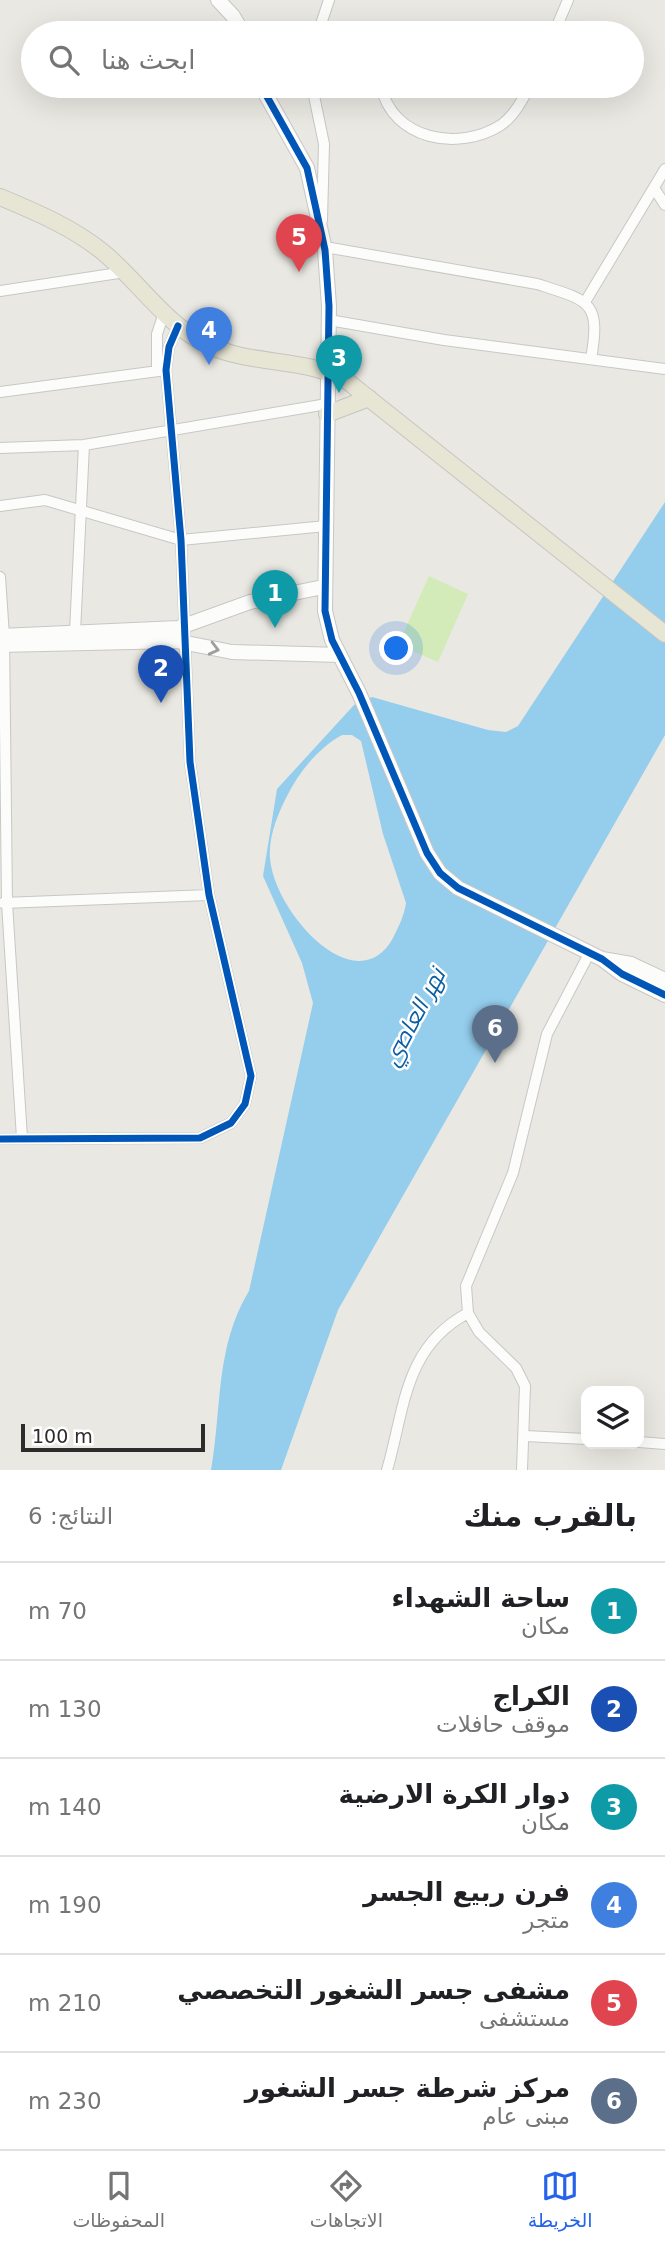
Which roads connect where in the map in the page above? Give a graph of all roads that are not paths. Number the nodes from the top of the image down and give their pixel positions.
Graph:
1 (218, 0) edge
2 (329, 0) edge
3 (568, 0) edge
4 (236, 21) edge
5 (322, 21) edge
6 (559, 21) edge
7 (268, 98) edge
8 (314, 98) edge
9 (386, 98) edge
10 (521, 98) edge
11 (665, 169) edge
12 (654, 188) junction
13 (0, 197) edge
14 (665, 205) edge
15 (323, 240) junction
16 (125, 272) junction
17 (0, 291) edge
18 (585, 302) junction
19 (164, 313) junction
20 (329, 320) junction
21 (178, 326) junction
22 (591, 359) junction
23 (665, 369) edge
24 (161, 370) junction
25 (327, 371) junction
26 (0, 392) edge
27 (369, 398) junction
28 (327, 409) junction
29 (172, 428) junction
30 (85, 445) junction
31 (0, 447) edge
32 (0, 506) edge
33 (80, 508) junction
34 (327, 526) junction
35 (181, 540) junction
36 (0, 577) edge
37 (323, 587) junction
38 (184, 627) junction
39 (75, 632) junction
40 (665, 634) edge
41 (2, 640) edge
42 (185, 642) junction
43 (340, 655) junction
44 (209, 895) junction
45 (4, 903) edge
46 (596, 956) junction
47 (665, 980) edge
48 (665, 995) edge
49 (22, 1138) junction
50 (0, 1139) edge
51 (468, 1313) junction
52 (525, 1436) junction
53 (581, 1439) edge
54 (644, 1442) edge
55 (665, 1444) edge
56 (387, 1470) edge
57 (522, 1470) edge

1 - 4 street
2 - 5 street
3 - 6 street
7 - 15 street
8 - 15 street
9 - 10 street
11 - 12 street
12 - 14 street
12 - 18 street
13 - 16 main road
15 - 18 street
15 - 20 street
16 - 17 street
16 - 19 main road
18 - 22 street
19 - 21 main road
19 - 24 street
20 - 22 street
20 - 25 street
21 - 24 street
21 - 25 main road
22 - 23 street
24 - 26 street
24 - 29 street
25 - 27 main road
25 - 28 street
27 - 28 main road
27 - 40 main road
28 - 29 street
28 - 34 street
29 - 30 street
29 - 35 street
30 - 31 street
30 - 33 street
32 - 33 street
33 - 35 street
33 - 39 street
34 - 35 street
34 - 37 street
35 - 38 street
36 - 41 street
37 - 38 street
37 - 43 street
38 - 39 street
38 - 42 street
39 - 41 street
41 - 42 street
41 - 45 street
42 -> 43 street
42 - 44 street
43 - 46 street
44 - 45 street
44 - 49 street
45 - 49 street
46 - 47 street
46 - 48 street
46 - 51 street
49 - 50 street
51 - 52 street
51 - 56 street
52 - 53 street
52 - 57 street
54 - 55 street

